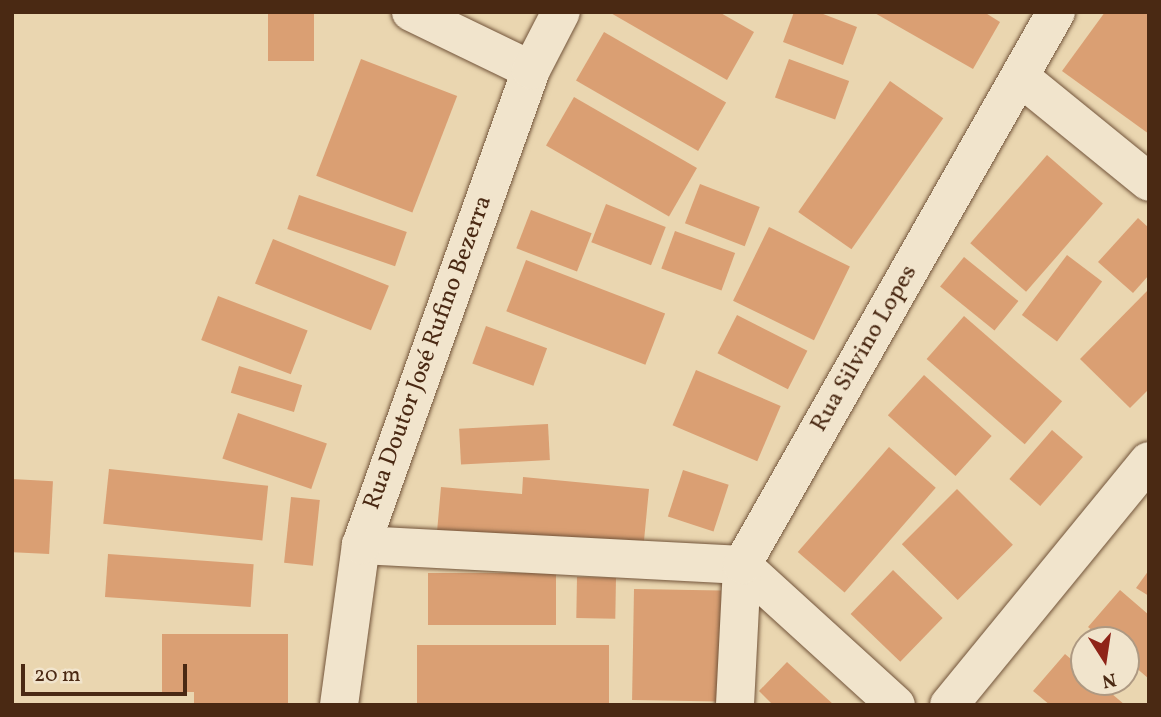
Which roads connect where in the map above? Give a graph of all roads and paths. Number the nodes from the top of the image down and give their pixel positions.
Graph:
1 (411, 12) edge
2 (561, 12) edge
3 (1056, 12) edge
4 (531, 71) junction
5 (1020, 77) junction
6 (1149, 182) edge
7 (1149, 461) edge
8 (360, 545) junction
9 (742, 565) junction
10 (339, 705) edge
11 (735, 705) edge
12 (896, 705) edge
13 (949, 705) edge

1 - 4 street
2 - 4 street, Rua Doutor José Rufino Bezerra
3 - 5 street, Rua Silvino Lopes
4 - 8 street, Rua Doutor José Rufino Bezerra
5 - 6 street
5 - 9 street, Rua Silvino Lopes
7 - 13 street
8 - 9 street
8 - 10 street, Rua Doutor José Rufino Bezerra
9 - 11 street, Rua Silvino Lopes
9 - 12 street

